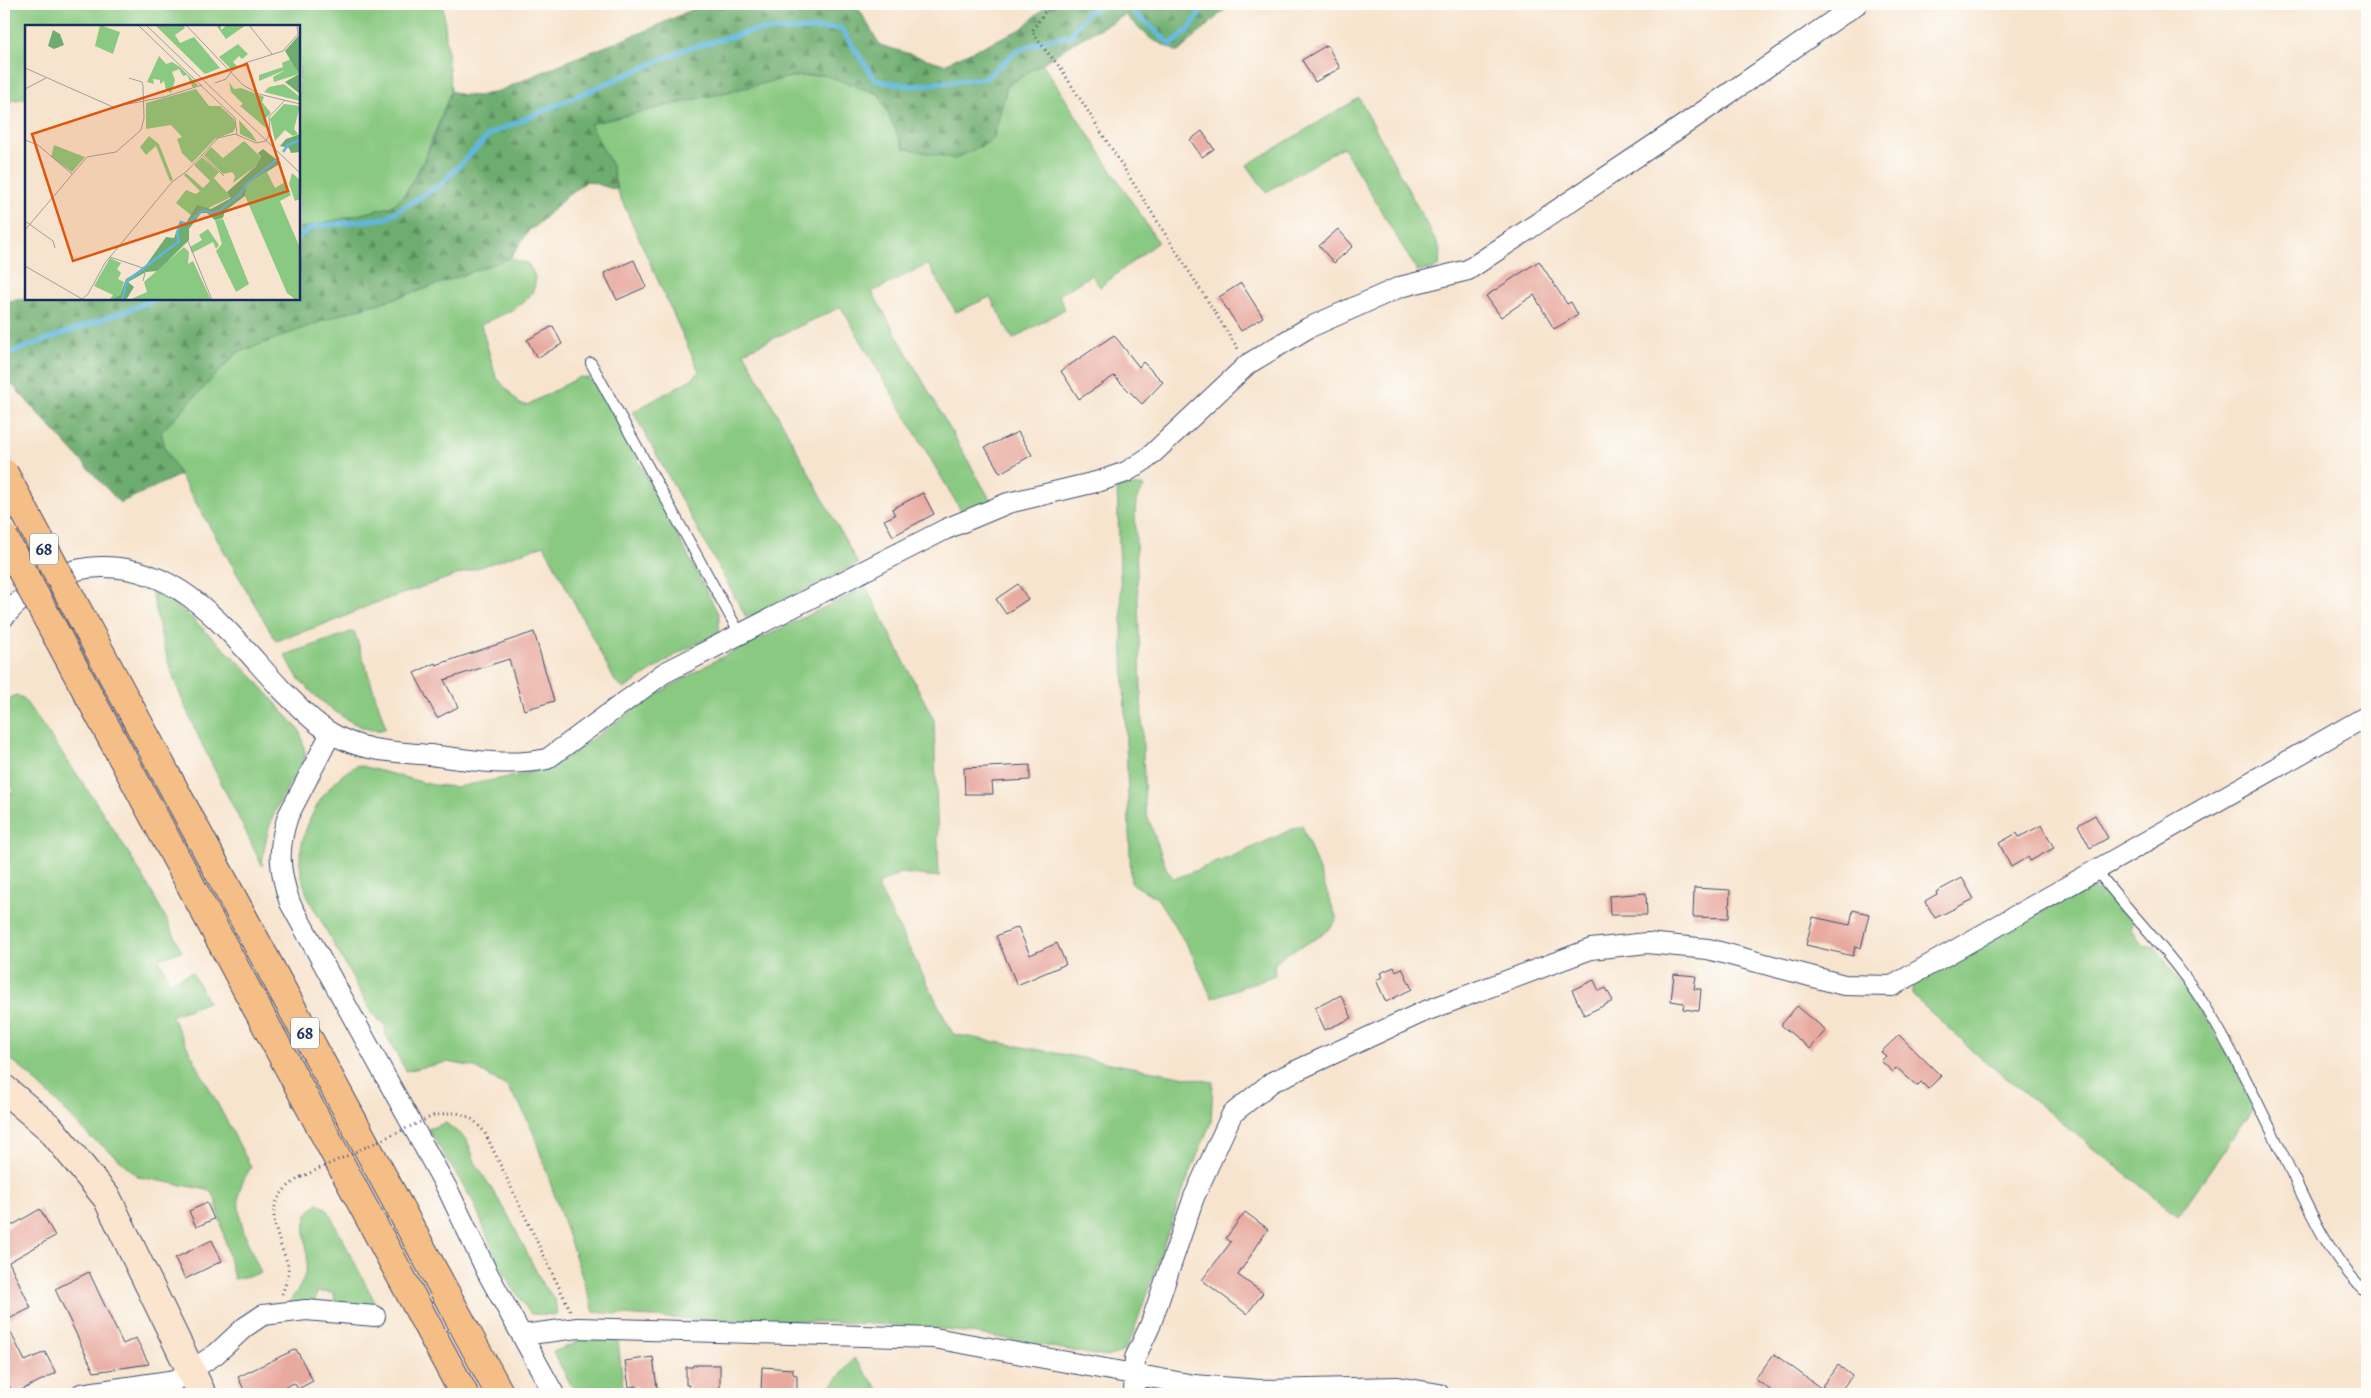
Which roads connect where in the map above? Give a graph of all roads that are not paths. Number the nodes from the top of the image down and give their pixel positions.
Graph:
1 (1857, 4) edge
2 (591, 364) dead end
3 (4, 473) edge
4 (4, 538) edge
5 (4, 617) edge
6 (740, 634) junction
7 (2367, 716) edge
8 (331, 733) junction
9 (2096, 870) junction
10 (4, 1089) edge
11 (2367, 1293) edge
12 (374, 1316) dead end
13 (522, 1335) junction
14 (1135, 1373) junction
15 (196, 1383) edge
16 (81, 1394) edge
17 (464, 1394) edge
18 (500, 1394) edge
19 (554, 1394) edge
20 (1134, 1394) edge
21 (1439, 1394) edge

1 - 6 street
2 - 6 lane
3 - 18 highway, 68, bridge
4 - 17 highway, 68, bridge
5 - 8 street
6 - 8 street
7 - 9 street
8 - 13 street
9 - 11 lane
9 - 14 street
10 - 15 main road
12 - 15 street
13 - 14 street
13 - 19 street
14 - 20 street
14 - 21 street
15 - 16 street

